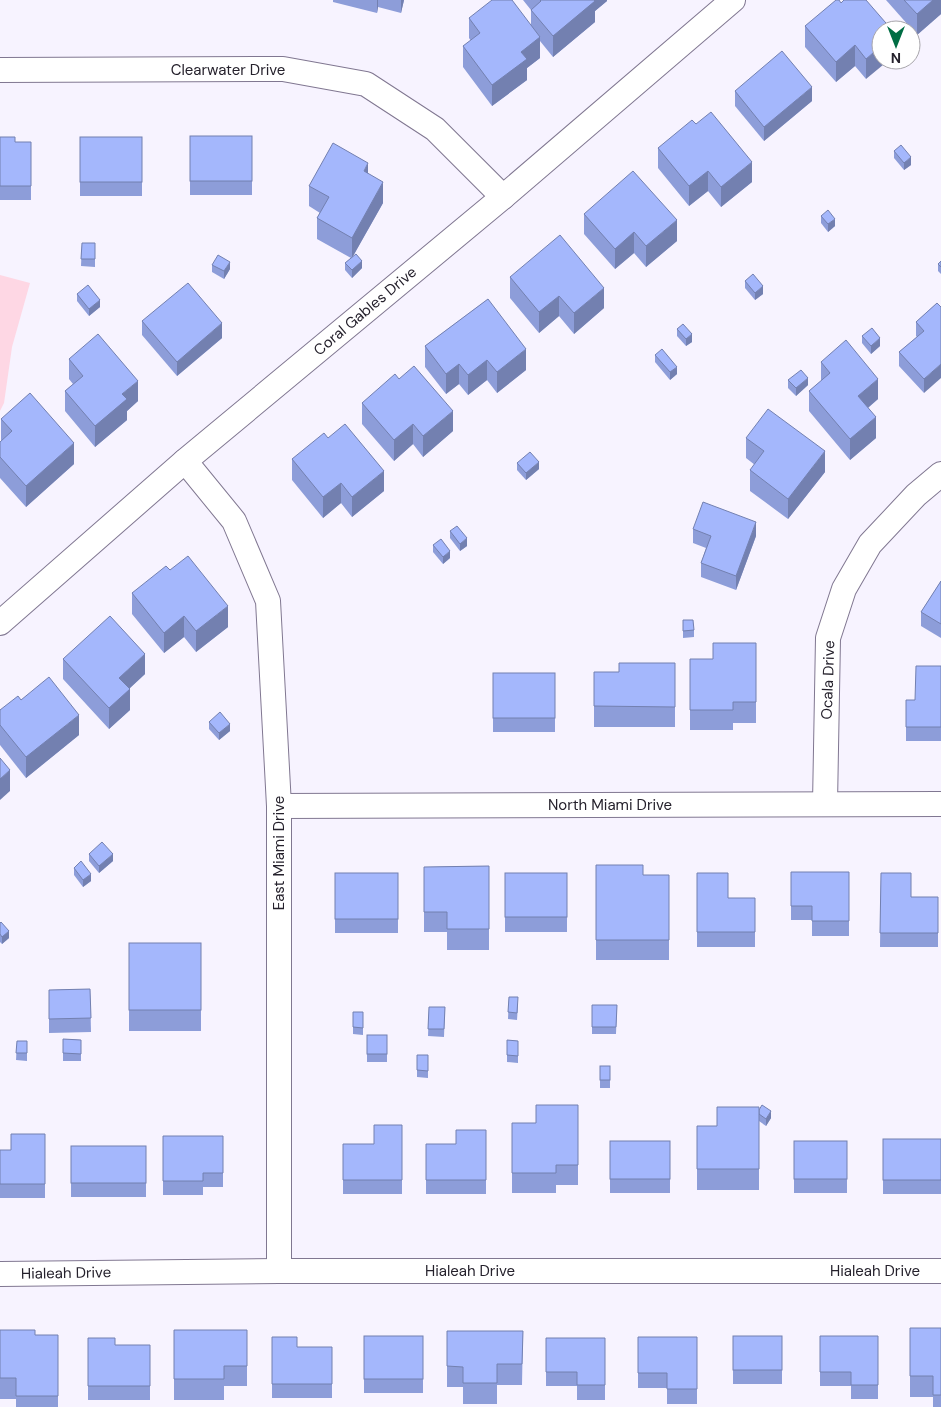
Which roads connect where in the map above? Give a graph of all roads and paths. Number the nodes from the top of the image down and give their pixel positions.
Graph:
1 (732, 0) edge
2 (0, 70) edge
3 (503, 197) junction
4 (184, 461) junction
5 (941, 474) edge
6 (0, 623) edge
7 (825, 804) junction
8 (941, 804) edge
9 (279, 806) junction
10 (279, 1271) junction
11 (941, 1271) edge
12 (0, 1274) edge

1 - 3 street, Coral Gables Drive
2 - 3 street, Clearwater Drive
3 - 4 street, Coral Gables Drive
4 - 6 street, Coral Gables Drive
4 - 9 street, East Miami Drive
5 - 7 street, Ocala Drive
7 - 8 street, North Miami Drive
7 - 9 street, North Miami Drive
9 - 10 street, East Miami Drive
10 - 11 street, Hialeah Drive
10 - 12 street, Hialeah Drive

